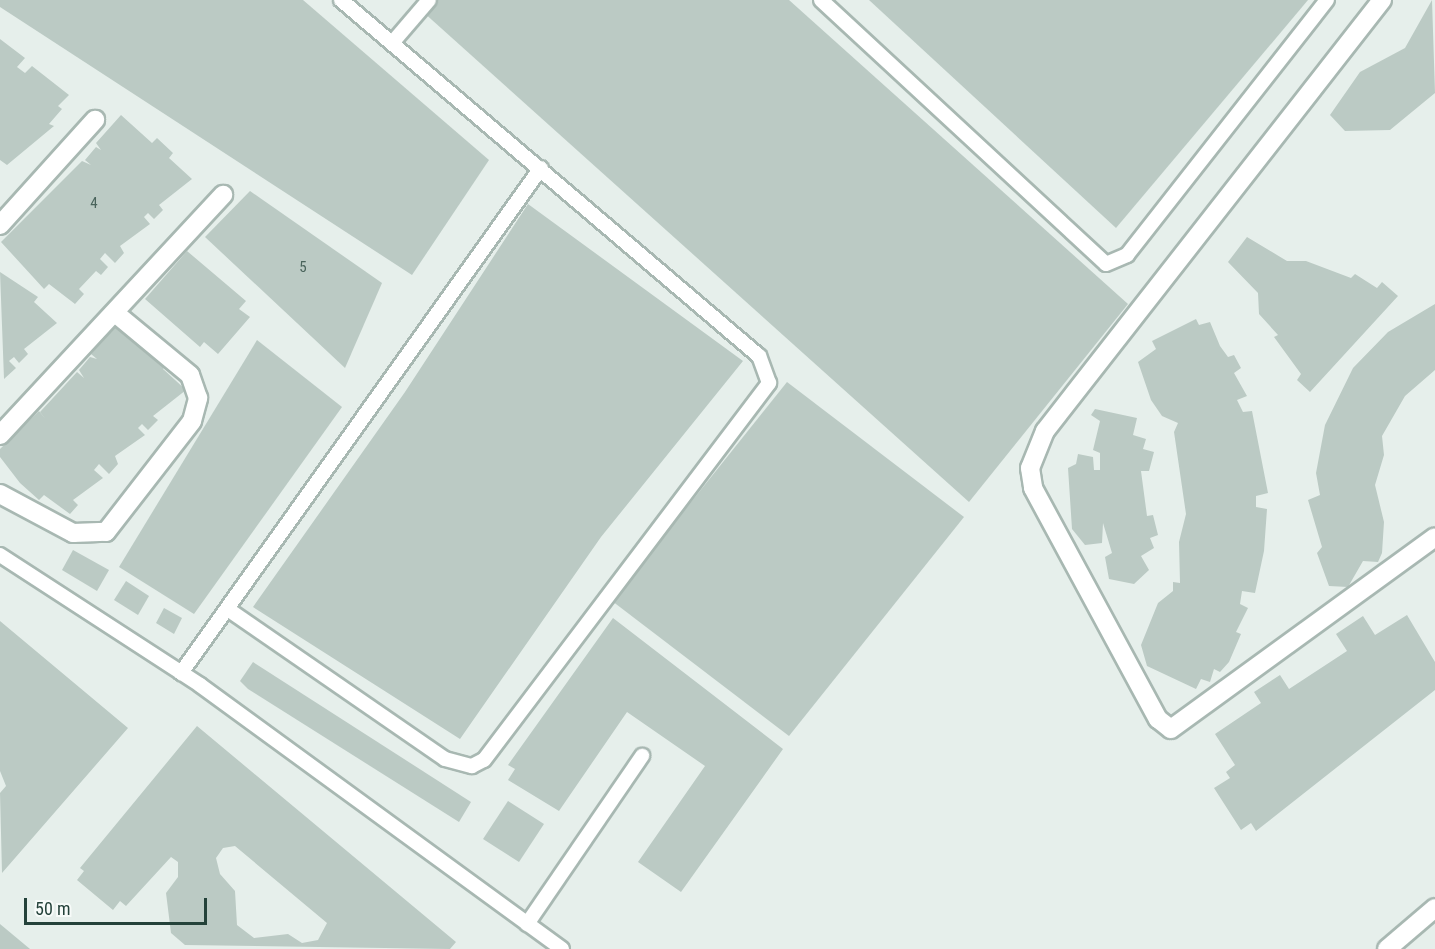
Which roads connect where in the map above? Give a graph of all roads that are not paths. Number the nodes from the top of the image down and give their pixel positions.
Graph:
1 (341, 0) edge
2 (429, 0) edge
3 (821, 0) edge
4 (1327, 0) edge
5 (1382, 0) edge
6 (393, 42) junction
7 (95, 120) dead end
8 (541, 168) junction
9 (223, 195) dead end
10 (1, 222) edge
11 (115, 313) junction
12 (0, 435) edge
13 (0, 494) edge
14 (1435, 537) edge
15 (0, 555) edge
16 (229, 610) junction
17 (181, 673) junction
18 (642, 756) dead end
19 (1435, 908) edge
20 (527, 924) junction
21 (1399, 945) edge
22 (562, 949) edge

1 - 6 lane
2 - 6 lane
3 - 4 lane
5 - 14 street
6 - 8 lane
7 - 10 street
8 - 16 lane
8 - 16 lane
9 - 11 street
11 - 12 street
11 - 13 street
15 - 17 lane
16 - 17 lane
17 - 20 lane
18 - 20 lane
19 - 21 street
20 - 22 lane

